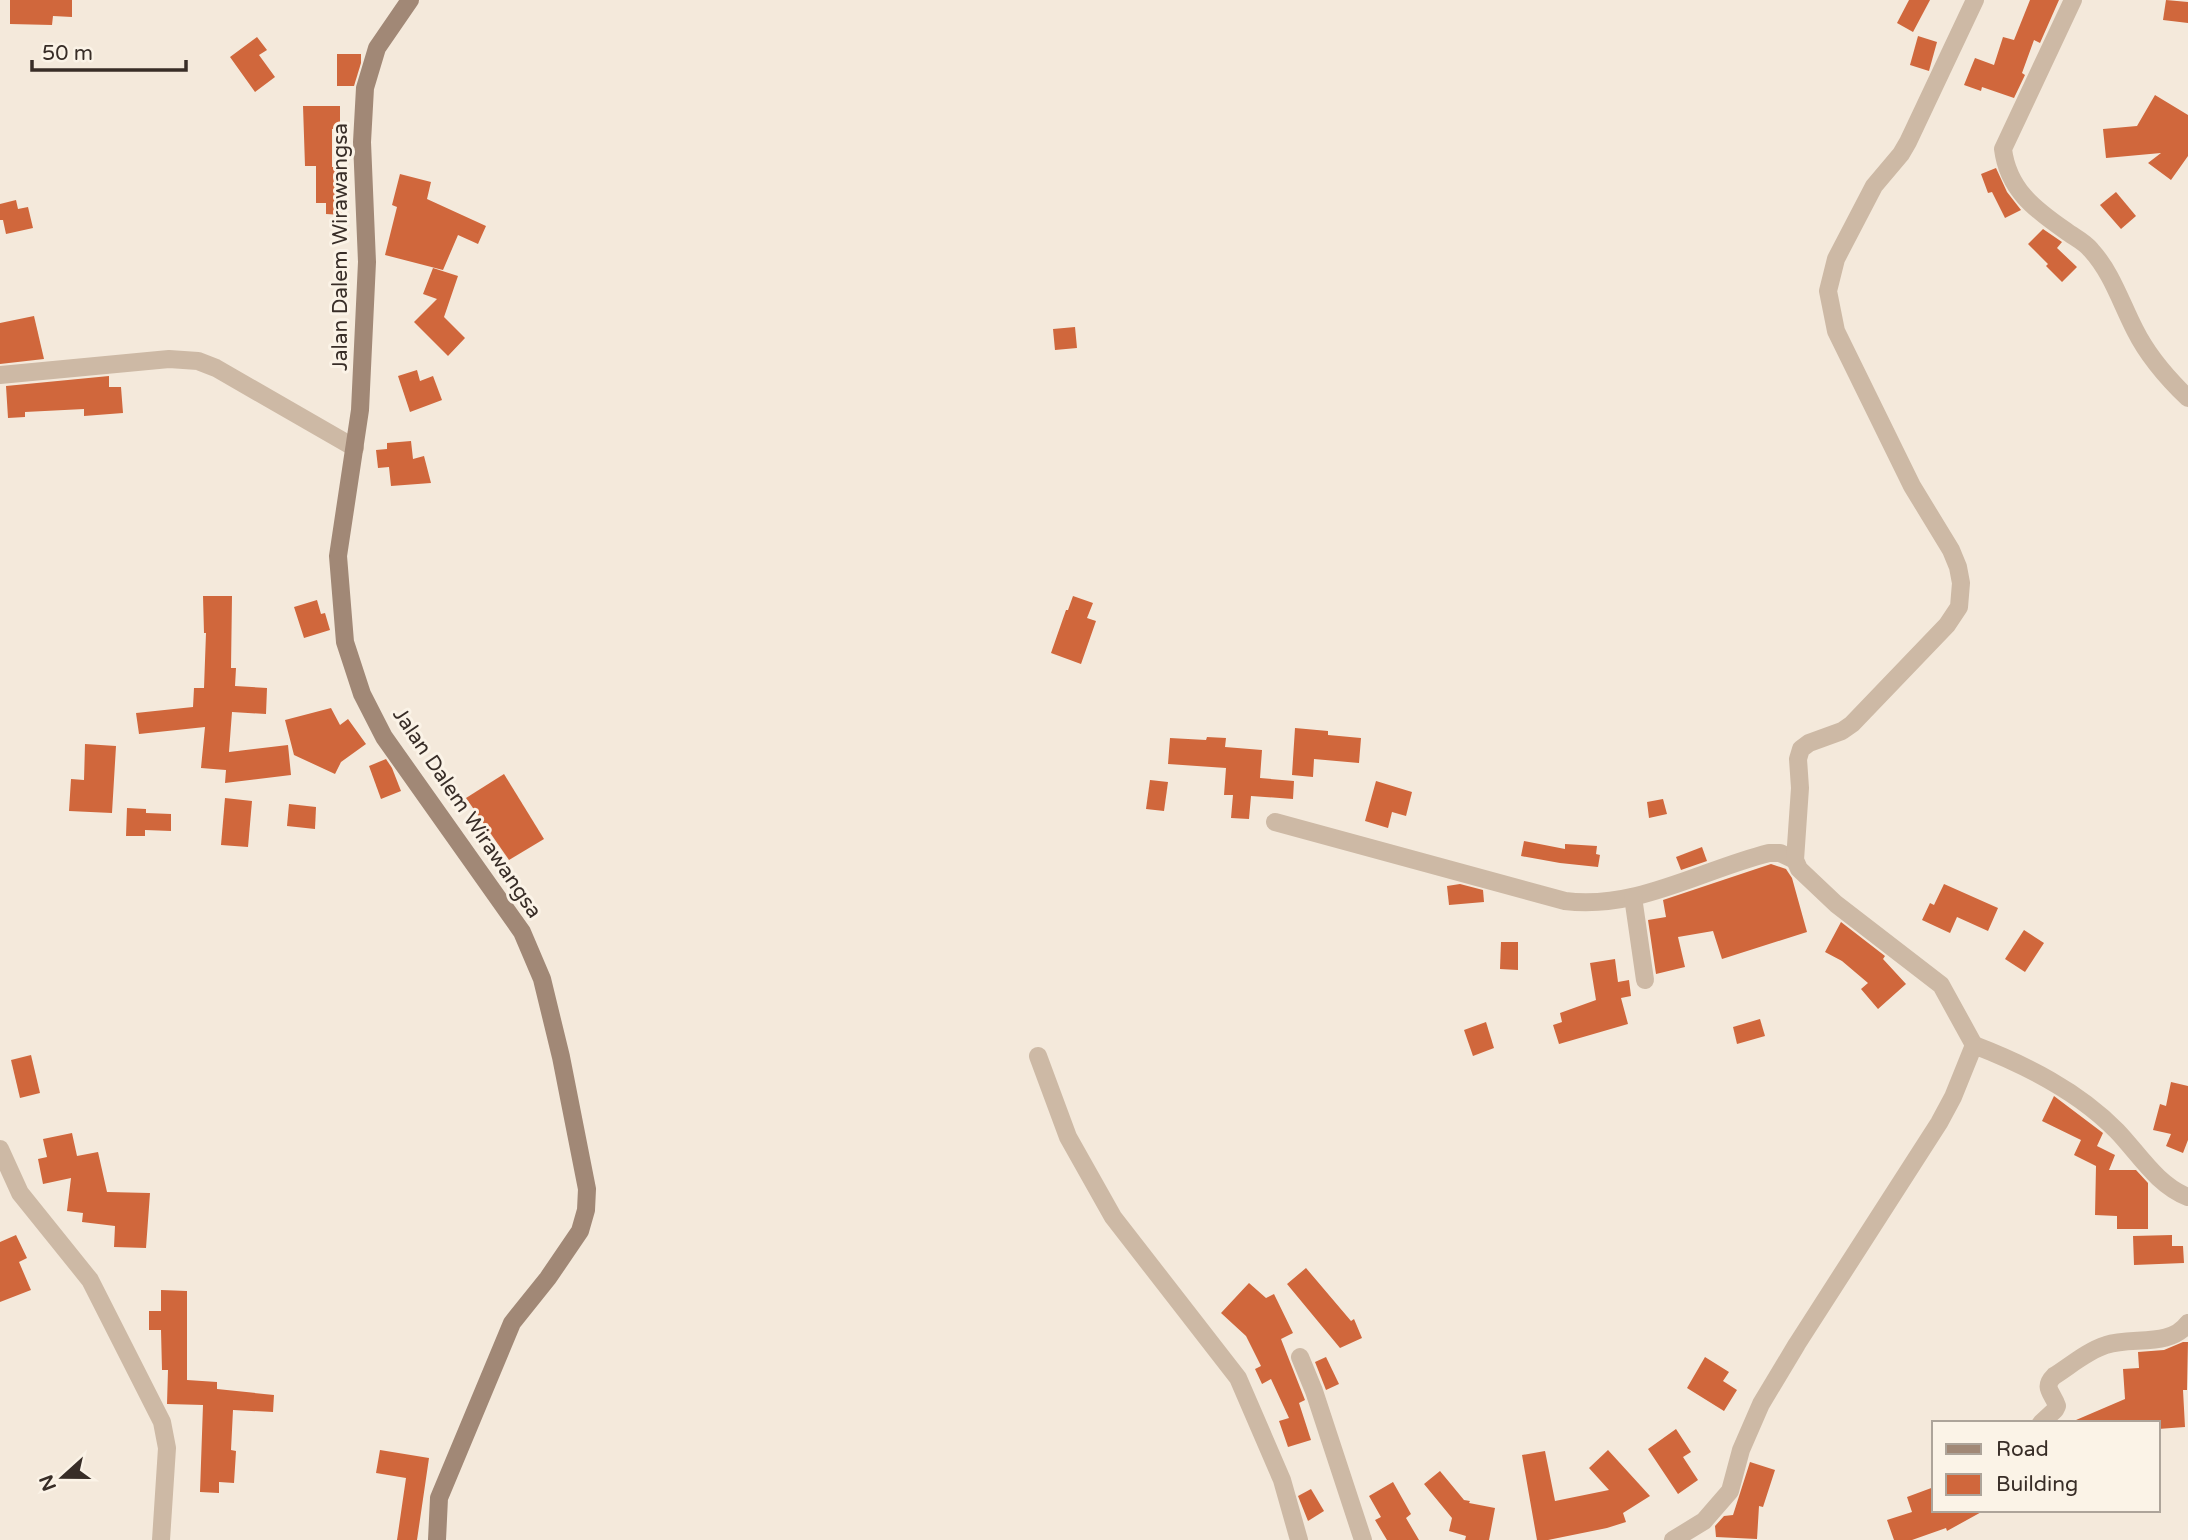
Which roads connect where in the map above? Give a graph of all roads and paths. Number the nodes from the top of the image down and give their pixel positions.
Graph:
1 (410, 0) edge
2 (1975, 0) edge
3 (2073, 0) edge
4 (0, 375) edge
5 (2188, 398) edge
6 (355, 448) junction
7 (1275, 822) dead end
8 (1795, 860) junction
9 (1633, 897) junction
10 (1645, 980) dead end
11 (1974, 1045) junction
12 (1038, 1056) dead end
13 (0, 1149) edge
14 (2188, 1197) edge
15 (2188, 1323) edge
16 (1300, 1357) dead end
17 (2043, 1421) edge
18 (161, 1540) edge
19 (437, 1540) edge
20 (1299, 1540) edge
21 (1363, 1540) edge
22 (1673, 1540) edge

1 - 6 street, Jalan Dalem Wirawangsa
2 - 8 street
3 - 5 street
4 - 6 street
6 - 19 street, Jalan Dalem Wirawangsa
7 - 9 street
8 - 9 street
8 - 11 street
9 - 10 street
11 - 14 street
11 - 22 street
12 - 20 street
13 - 18 street
15 - 17 street
16 - 21 street

